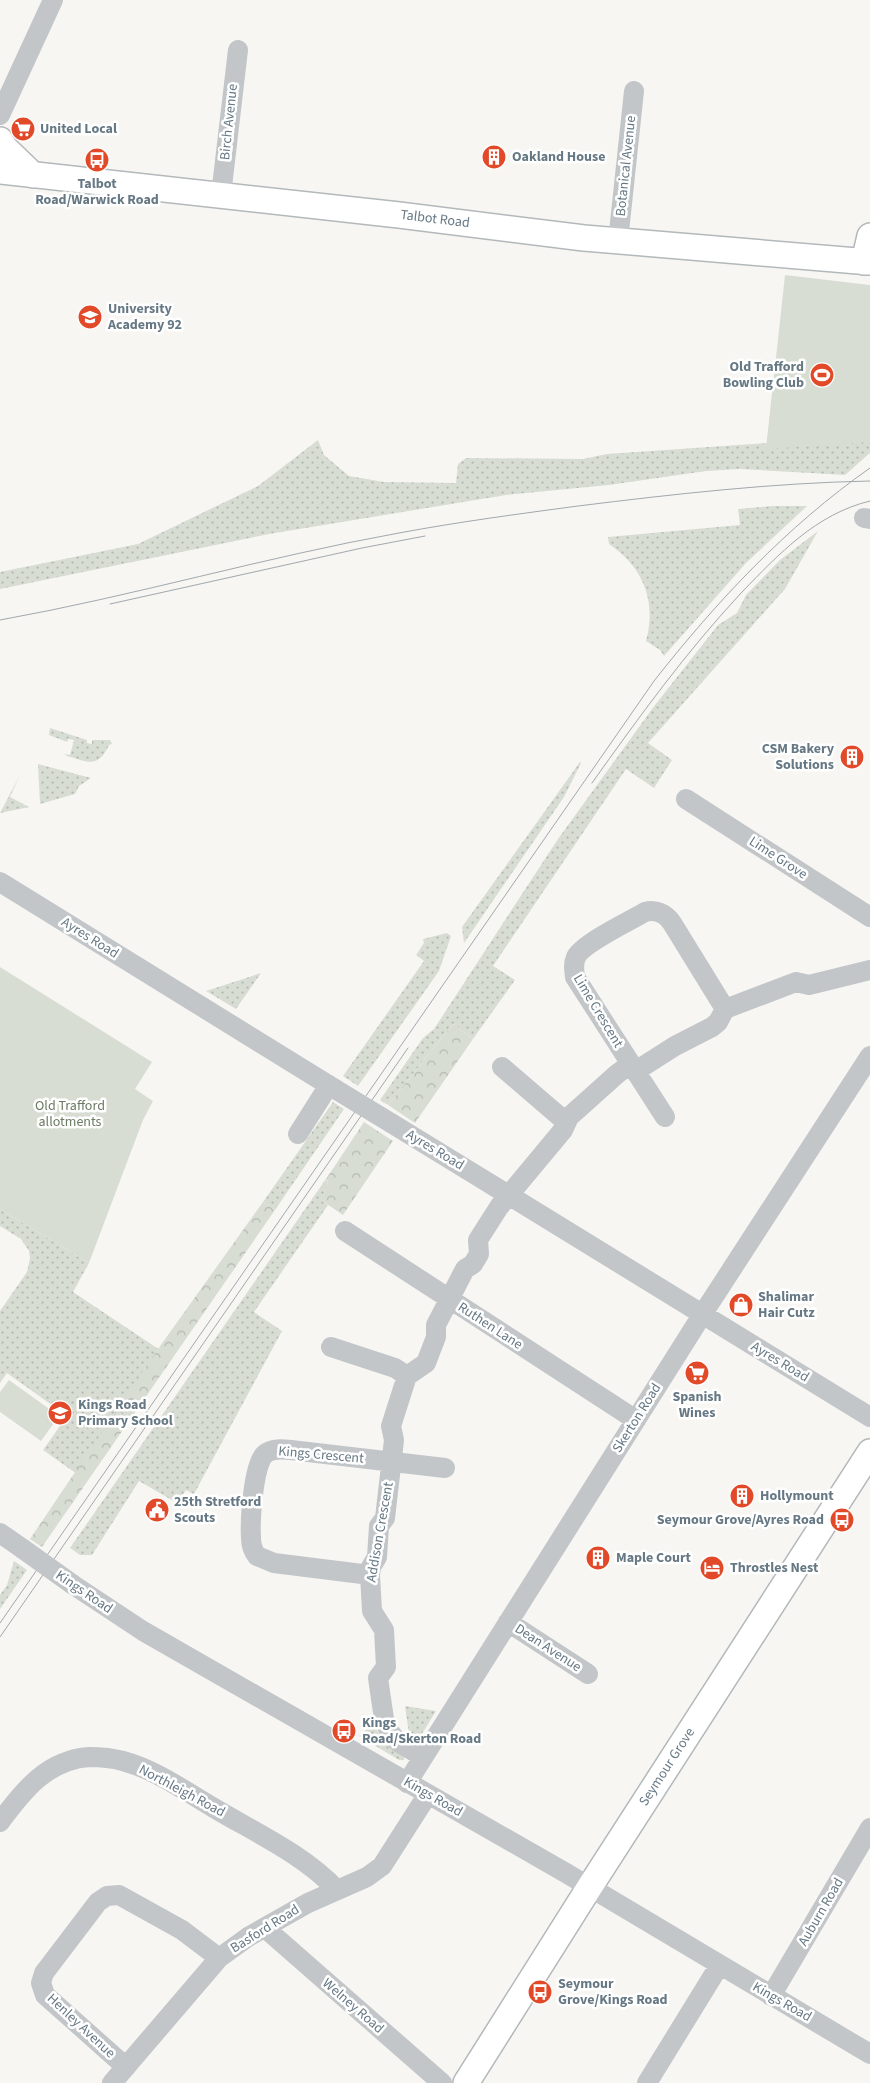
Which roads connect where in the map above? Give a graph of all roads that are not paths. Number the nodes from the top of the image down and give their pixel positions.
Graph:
1 (53, 0) edge
2 (238, 50) dead end
3 (634, 91) dead end
4 (0, 115) edge
5 (0, 140) edge
6 (0, 171) edge
7 (32, 175) junction
8 (221, 195) junction
9 (870, 236) edge
10 (618, 241) junction
11 (867, 262) edge
12 (686, 799) dead end
13 (0, 882) edge
14 (870, 917) edge
15 (870, 970) edge
16 (725, 1009) junction
17 (870, 1056) edge
18 (502, 1067) dead end
19 (632, 1068) junction
20 (332, 1087) junction
21 (665, 1116) dead end
22 (566, 1122) junction
23 (298, 1134) dead end
24 (509, 1195) junction
25 (345, 1231) dead end
26 (449, 1299) junction
27 (702, 1315) junction
28 (331, 1347) dead end
29 (407, 1376) junction
30 (870, 1417) edge
31 (636, 1420) junction
32 (870, 1452) edge
33 (390, 1462) junction
34 (445, 1468) dead end
35 (0, 1533) edge
36 (370, 1575) junction
37 (508, 1622) junction
38 (588, 1674) dead end
39 (422, 1756) junction
40 (407, 1783) junction
41 (428, 1794) junction
42 (0, 1822) edge
43 (870, 1828) edge
44 (589, 1888) junction
45 (337, 1890) junction
46 (265, 1928) junction
47 (219, 1958) junction
48 (719, 1966) junction
49 (771, 1996) junction
50 (870, 2054) edge
51 (126, 2067) junction
52 (112, 2083) edge
53 (442, 2083) edge
54 (466, 2083) edge
55 (647, 2083) edge

1 - 4 street
2 - 8 street, Birch Avenue
3 - 10 street, Botanical Avenue
5 - 7 main road
6 - 7 main road, Talbot Road
7 - 8 main road, Talbot Road
8 - 10 main road, Talbot Road
9 - 11 main road
10 - 11 main road, Talbot Road
12 - 14 street, Lime Grove
13 - 20 street, Ayres Road
15 - 16 street
16 - 19 street
16 - 19 street, Lime Crescent
17 - 27 street, Skerton Road
18 - 22 street
19 - 21 street
19 - 22 street
20 - 23 street
20 - 24 street, Ayres Road, bridge
22 - 24 street
24 - 26 street
24 - 27 street, Ayres Road
25 - 26 street, Ruthen Lane
26 - 29 street
26 - 31 street, Ruthen Lane
27 - 30 street, Ayres Road
27 - 31 street, Skerton Road
28 - 29 street
29 - 33 street, Addison Crescent
31 - 37 street, Skerton Road
32 - 44 main road, Seymour Grove
33 - 34 street, Addison Crescent
33 - 36 street, Addison Crescent
33 - 36 street, Kings Crescent
35 - 40 street, Kings Road, bridge
36 - 39 street, Addison Crescent
37 - 38 street, Dean Avenue
37 - 39 street, Skerton Road
39 - 40 street, Skerton Road
40 - 41 street, Kings Road
41 - 44 street, Kings Road
41 - 45 street, Basford Road
42 - 45 street, Northleigh Road
43 - 49 street, Auburn Road
44 - 48 street, Kings Road
44 - 54 main road, Seymour Grove
45 - 46 street, Basford Road
46 - 47 street, Basford Road
46 - 53 street, Welney Road
47 - 51 street, Basford Road
47 - 51 street, Henley Avenue
48 - 49 street, Kings Road
48 - 55 street
49 - 50 street, Kings Road
51 - 52 street, Basford Road

